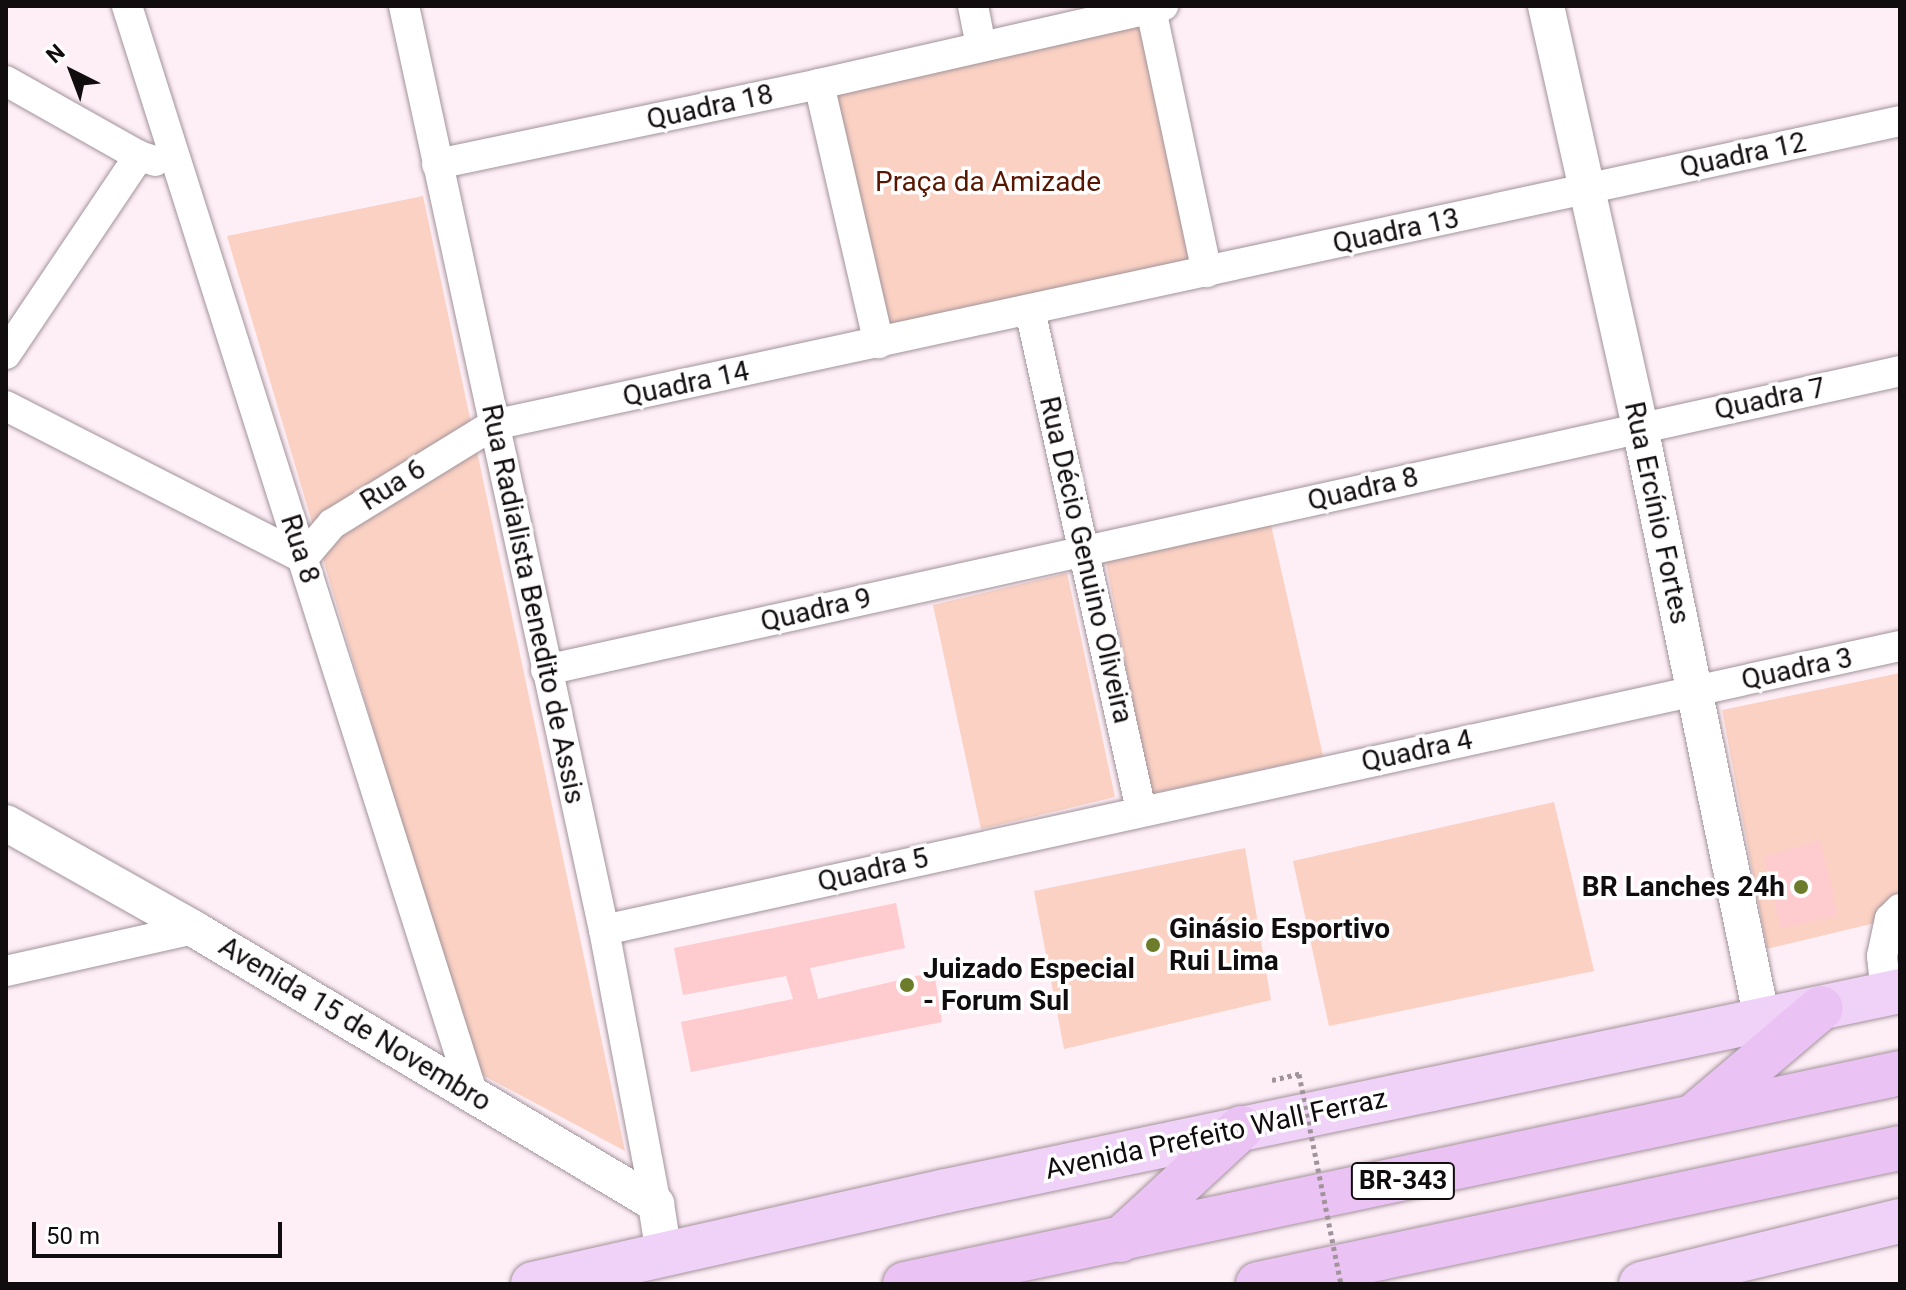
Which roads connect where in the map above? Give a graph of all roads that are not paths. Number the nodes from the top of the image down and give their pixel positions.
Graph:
1 (127, 6) edge
2 (404, 6) edge
3 (973, 6) edge
4 (1546, 6) edge
5 (1157, 7) edge
6 (981, 46) junction
7 (6, 81) edge
8 (819, 84) junction
9 (1900, 121) edge
10 (139, 156) junction
11 (437, 164) junction
12 (176, 167) junction
13 (1586, 190) junction
14 (1207, 272) junction
15 (1030, 310) junction
16 (879, 343) junction
17 (6, 354) edge
18 (1900, 371) edge
19 (6, 406) edge
20 (493, 425) junction
21 (1640, 427) junction
22 (1086, 550) junction
23 (303, 558) junction
24 (1900, 646) edge
25 (546, 670) junction
26 (1693, 692) junction
27 (1141, 810) junction
28 (6, 823) edge
29 (1900, 909) edge
30 (194, 929) junction
31 (604, 930) junction
32 (6, 971) edge
33 (1893, 992) edge
34 (1821, 1008) junction
35 (1762, 1020) junction
36 (1900, 1073) edge
37 (472, 1092) junction
38 (1691, 1118) junction
39 (1241, 1128) junction
40 (1900, 1148) edge
41 (656, 1204) junction
42 (1900, 1221) edge
43 (1120, 1240) junction
44 (664, 1254) junction
45 (533, 1284) edge
46 (905, 1284) edge
47 (1258, 1284) edge
48 (1641, 1284) edge

1 - 12 street, Rua 8
2 - 11 street, Rua Radialista Benedito de Assis
3 - 6 street
4 - 13 street, Rua Ercínio Fortes
5 - 6 street, Quadra 18
5 - 14 street
6 - 8 street, Quadra 18
7 - 10 street
8 - 11 street, Quadra 18
8 - 16 street
9 - 13 street, Quadra 12
10 - 12 street
10 - 17 street
11 - 20 street, Rua Radialista Benedito de Assis
12 - 23 street, Rua 8
13 - 14 street, Quadra 13
13 - 21 street, Rua Ercínio Fortes
14 - 15 street, Quadra 13
15 - 16 street, Quadra 14
15 - 22 street, Rua Décio Genuino Oliveira
16 - 20 street, Quadra 14
18 - 21 street, Quadra 7
19 - 23 street
20 - 23 street, Rua 6
20 - 25 street, Rua Radialista Benedito de Assis
21 - 22 street, Quadra 8
21 - 26 street, Rua Ercínio Fortes
22 - 25 street, Quadra 9
22 - 27 street, Rua Décio Genuino Oliveira
23 - 37 street, Rua 8
24 - 26 street, Quadra 3
25 - 31 street, Rua Radialista Benedito de Assis
26 - 27 street, Quadra 4
26 - 35 street, Rua Ercínio Fortes
27 - 31 street, Quadra 5
28 - 30 street, Avenida 15 de Novembro
29 - 33 street
30 - 32 street
30 - 37 street, Avenida 15 de Novembro
31 - 41 street, Rua Radialista Benedito de Assis
33 - 34 main road, Avenida Prefeito Wall Ferraz
34 - 35 main road, Avenida Prefeito Wall Ferraz
34 - 38 highway
35 - 39 main road, Avenida Prefeito Wall Ferraz
36 - 38 highway, BR-343
37 - 41 street, Avenida 15 de Novembro
38 - 43 highway, BR-343
39 - 43 highway
39 - 44 main road, Avenida Prefeito Wall Ferraz
40 - 47 highway, BR-343
41 - 44 street
42 - 48 main road
43 - 46 highway, BR-343
44 - 45 main road, Avenida Prefeito Wall Ferraz

